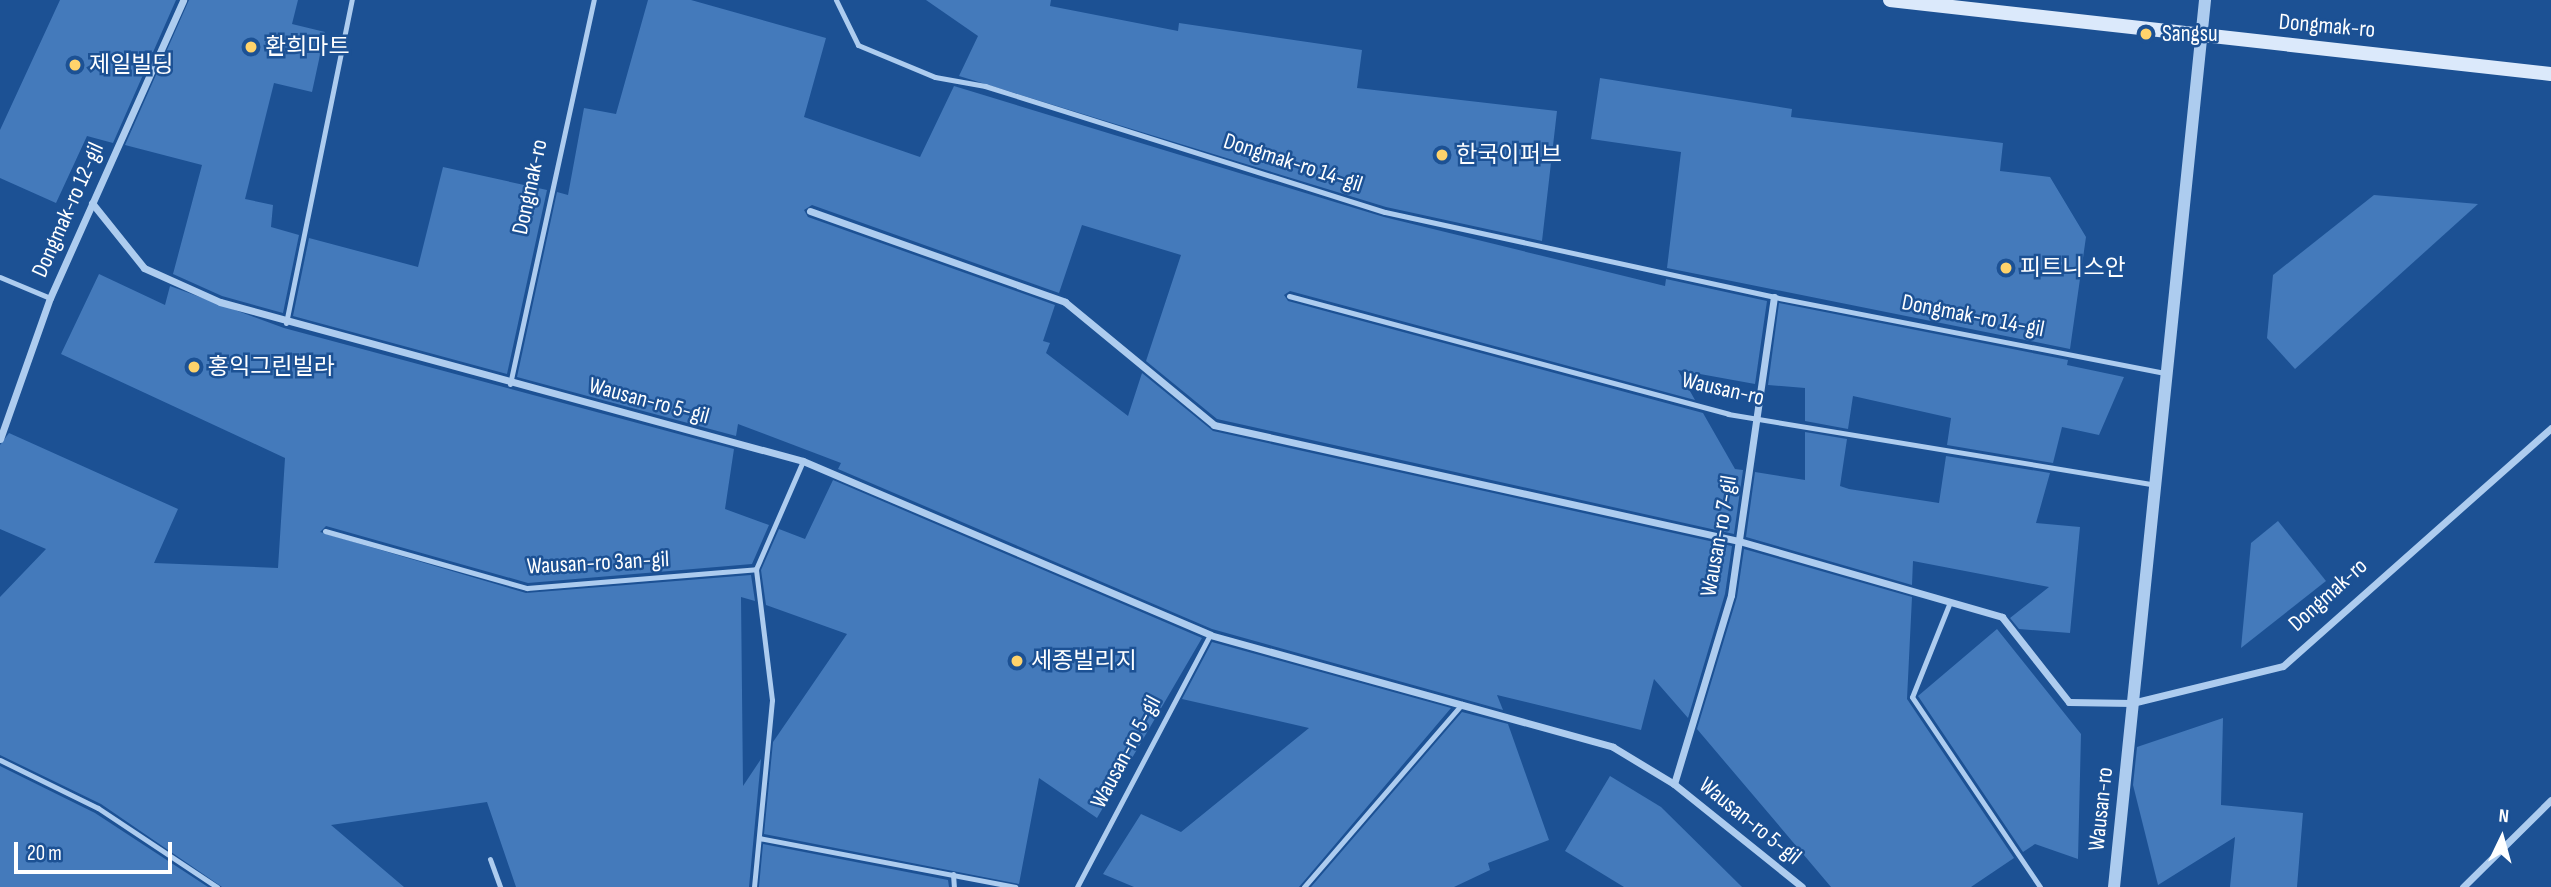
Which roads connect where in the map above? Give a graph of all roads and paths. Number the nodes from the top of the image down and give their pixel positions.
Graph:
1 (183, 0) edge
2 (352, 0) edge
3 (594, 0) edge
4 (836, 0) edge
5 (1890, 0) edge
6 (2204, 0) edge
7 (2200, 37) junction
8 (2551, 74) edge
9 (92, 203) junction
10 (810, 211) dead end
11 (0, 277) edge
12 (1289, 296) dead end
13 (50, 298) junction
14 (1774, 298) junction
15 (286, 323) junction
16 (2165, 373) junction
17 (510, 384) junction
18 (1757, 419) junction
19 (2551, 428) edge
20 (0, 439) edge
21 (803, 461) junction
22 (2155, 485) junction
23 (324, 531) dead end
24 (1739, 541) junction
25 (756, 569) junction
26 (1950, 602) junction
27 (1210, 635) junction
28 (1712, 657) joint
29 (2132, 703) junction
30 (1462, 704) junction
31 (0, 760) edge
32 (1674, 784) junction
33 (2551, 800) edge
34 (759, 838) junction
35 (490, 859) dead end
36 (953, 874) junction
37 (217, 887) edge
38 (500, 887) edge
39 (754, 887) edge
40 (954, 887) edge
41 (1015, 887) edge
42 (1077, 887) edge
43 (1304, 887) edge
44 (1802, 887) edge
45 (2040, 887) edge
46 (2114, 887) edge
47 (2463, 887) edge

1 - 9 street, Dongmak-ro 12-gil
2 - 15 lane
3 - 17 lane, Dongmak-ro
4 - 14 lane, Dongmak-ro 14-gil
5 - 7 main road, Dongmak-ro
6 - 7 street, Wausan-ro
7 - 8 main road, Dongmak-ro
7 - 16 street, Wausan-ro
9 - 13 street, Dongmak-ro 12-gil
9 - 15 street, Wausan-ro 5-gil
10 - 24 street
11 - 13 lane
12 - 18 lane, Wausan-ro
13 - 20 street, Dongmak-ro 12-gil
14 - 16 lane, Dongmak-ro 14-gil
14 - 18 street
15 - 17 street, Wausan-ro 5-gil
16 - 22 street, Wausan-ro
17 - 21 street, Wausan-ro 5-gil
18 - 22 lane, Wausan-ro
18 - 24 street, Wausan-ro 7-gil
19 - 29 street, Dongmak-ro
21 - 25 lane
21 - 27 street, Wausan-ro 5-gil
22 - 29 street, Wausan-ro
23 - 25 lane, Wausan-ro 3an-gil
24 - 26 street
24 - 28 street, Wausan-ro 7-gil
25 - 34 lane
26 - 29 street, Dongmak-ro
26 - 45 lane
27 - 30 street, Wausan-ro 5-gil
27 - 42 lane, Wausan-ro 5-gil
28 - 32 street, Wausan-ro 5-gil
29 - 46 street, Wausan-ro
30 - 32 street, Wausan-ro 5-gil
30 - 43 lane
31 - 37 lane
32 - 44 street, Wausan-ro 5-gil
33 - 47 street
34 - 36 lane
34 - 39 lane
35 - 38 lane
36 - 40 lane
36 - 41 lane

